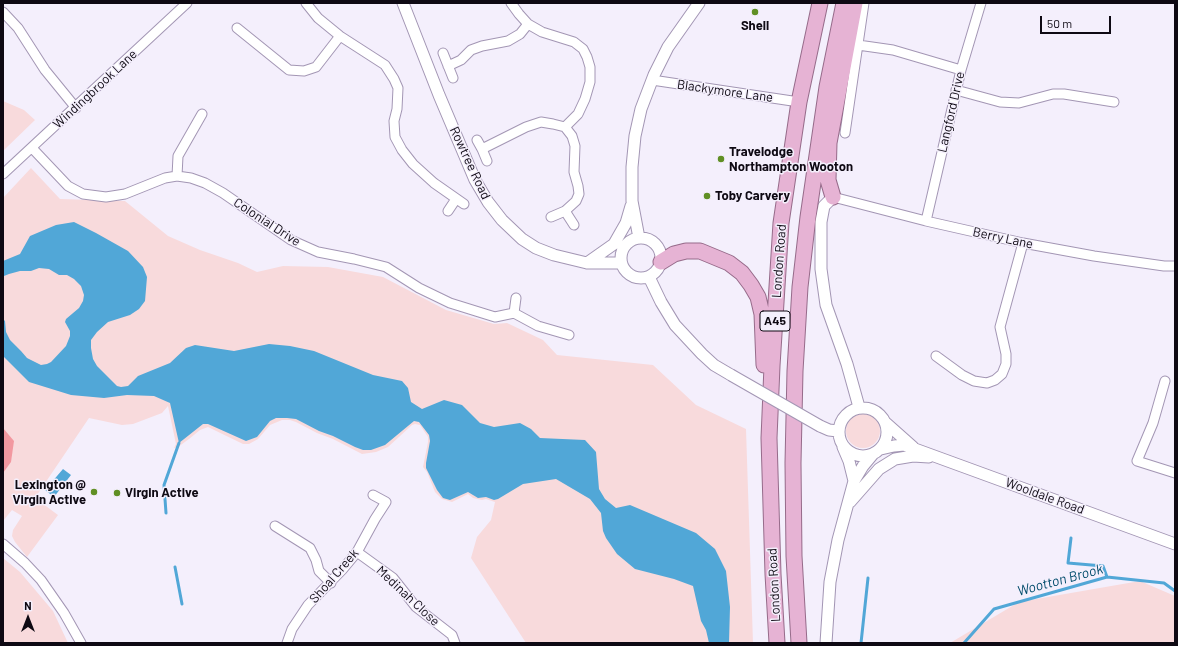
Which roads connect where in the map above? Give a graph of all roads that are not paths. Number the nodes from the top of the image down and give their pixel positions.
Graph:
1 (187, 3) edge
2 (306, 3) edge
3 (403, 3) edge
4 (511, 3) edge
5 (699, 3) edge
6 (820, 3) edge
7 (844, 3) edge
8 (855, 3) edge
9 (864, 3) edge
10 (981, 3) edge
11 (3, 12) edge
12 (528, 24) junction
13 (237, 28) dead end
14 (340, 36) junction
15 (858, 45) junction
16 (443, 53) dead end
17 (448, 66) junction
18 (961, 70) junction
19 (453, 78) dead end
20 (652, 80) junction
21 (956, 90) junction
22 (799, 102) junction
23 (1114, 102) dead end
24 (76, 108) junction
25 (202, 114) dead end
26 (566, 127) junction
27 (845, 133) dead end
28 (477, 140) dead end
29 (32, 148) junction
30 (482, 149) junction
31 (487, 161) dead end
32 (3, 174) edge
33 (176, 176) junction
34 (834, 197) junction
35 (456, 198) junction
36 (632, 201) junction
37 (464, 204) dead end
38 (565, 210) junction
39 (448, 211) dead end
40 (551, 217) dead end
41 (926, 221) junction
42 (574, 225) dead end
43 (639, 238) junction
44 (1023, 243) junction
45 (661, 262) junction
46 (587, 263) junction
47 (621, 263) junction
48 (1175, 266) edge
49 (649, 276) junction
50 (516, 298) dead end
51 (514, 313) junction
52 (569, 335) dead end
53 (936, 356) dead end
54 (1165, 381) dead end
55 (859, 407) junction
56 (886, 423) junction
57 (838, 431) junction
58 (769, 438) junction
59 (842, 445) junction
60 (915, 449) junction
61 (877, 451) junction
62 (937, 457) junction
63 (1175, 473) edge
64 (854, 481) junction
65 (373, 495) dead end
66 (848, 505) junction
67 (275, 526) dead end
68 (3, 544) edge
69 (1175, 544) edge
70 (357, 552) junction
71 (330, 582) junction
72 (80, 643) edge
73 (287, 643) edge
74 (455, 643) edge
75 (777, 643) edge
76 (799, 643) edge
77 (826, 643) edge

1 - 24 street, Windingbrook Lane
2 - 14 street
3 - 46 street, Rowtree Road
4 - 12 street
5 - 20 street
6 - 22 highway, London Road / A45
7 - 76 highway, London Road / A45
8 - 34 highway
9 - 15 street
10 - 18 street, Langford Drive
11 - 24 street
12 - 17 street
12 - 26 street
13 - 14 street
14 - 35 street
15 - 18 street
15 - 27 street
16 - 17 street
17 - 19 street
18 - 21 street, Langford Drive
20 - 22 street, Blackymore Lane
20 - 36 street
21 - 23 street
21 - 41 street, Langford Drive
22 - 58 highway, London Road / A45
24 - 29 street, Windingbrook Lane
25 - 33 street
26 - 30 street
26 - 38 street
28 - 30 street
29 - 32 street, Windingbrook Lane
29 - 33 street, Colonial Drive
30 - 31 street
33 - 51 street, Colonial Drive
34 - 41 street, Berry Lane
34 - 55 street
35 - 37 street
35 - 39 street
36 - 43 street
36 - 46 street
38 - 40 street
38 - 42 street
41 - 44 street, Berry Lane
43 - 45 street
43 - 47 street
44 - 48 street, Berry Lane
44 - 53 street
45 - 49 street
45 - 58 highway
46 - 47 street, Rowtree Road
47 - 49 street
49 - 57 street, bridge
50 - 51 street
51 - 52 street
54 - 63 street
55 - 56 street
55 - 57 street
56 - 60 street, Wooldale Road
56 - 61 street
57 - 59 street
58 - 75 highway, London Road / A45
59 - 61 street
59 - 64 street
60 - 61 street, Wooldale Road
60 - 62 street, Wooldale Road
61 - 64 street
62 - 66 street
62 - 69 street, Wooldale Road
64 - 66 street
65 - 70 street, Shoal Creek
66 - 77 street
67 - 71 street
68 - 72 street
70 - 71 street, Shoal Creek
70 - 74 street, Medinah Close
71 - 73 street, Shoal Creek

